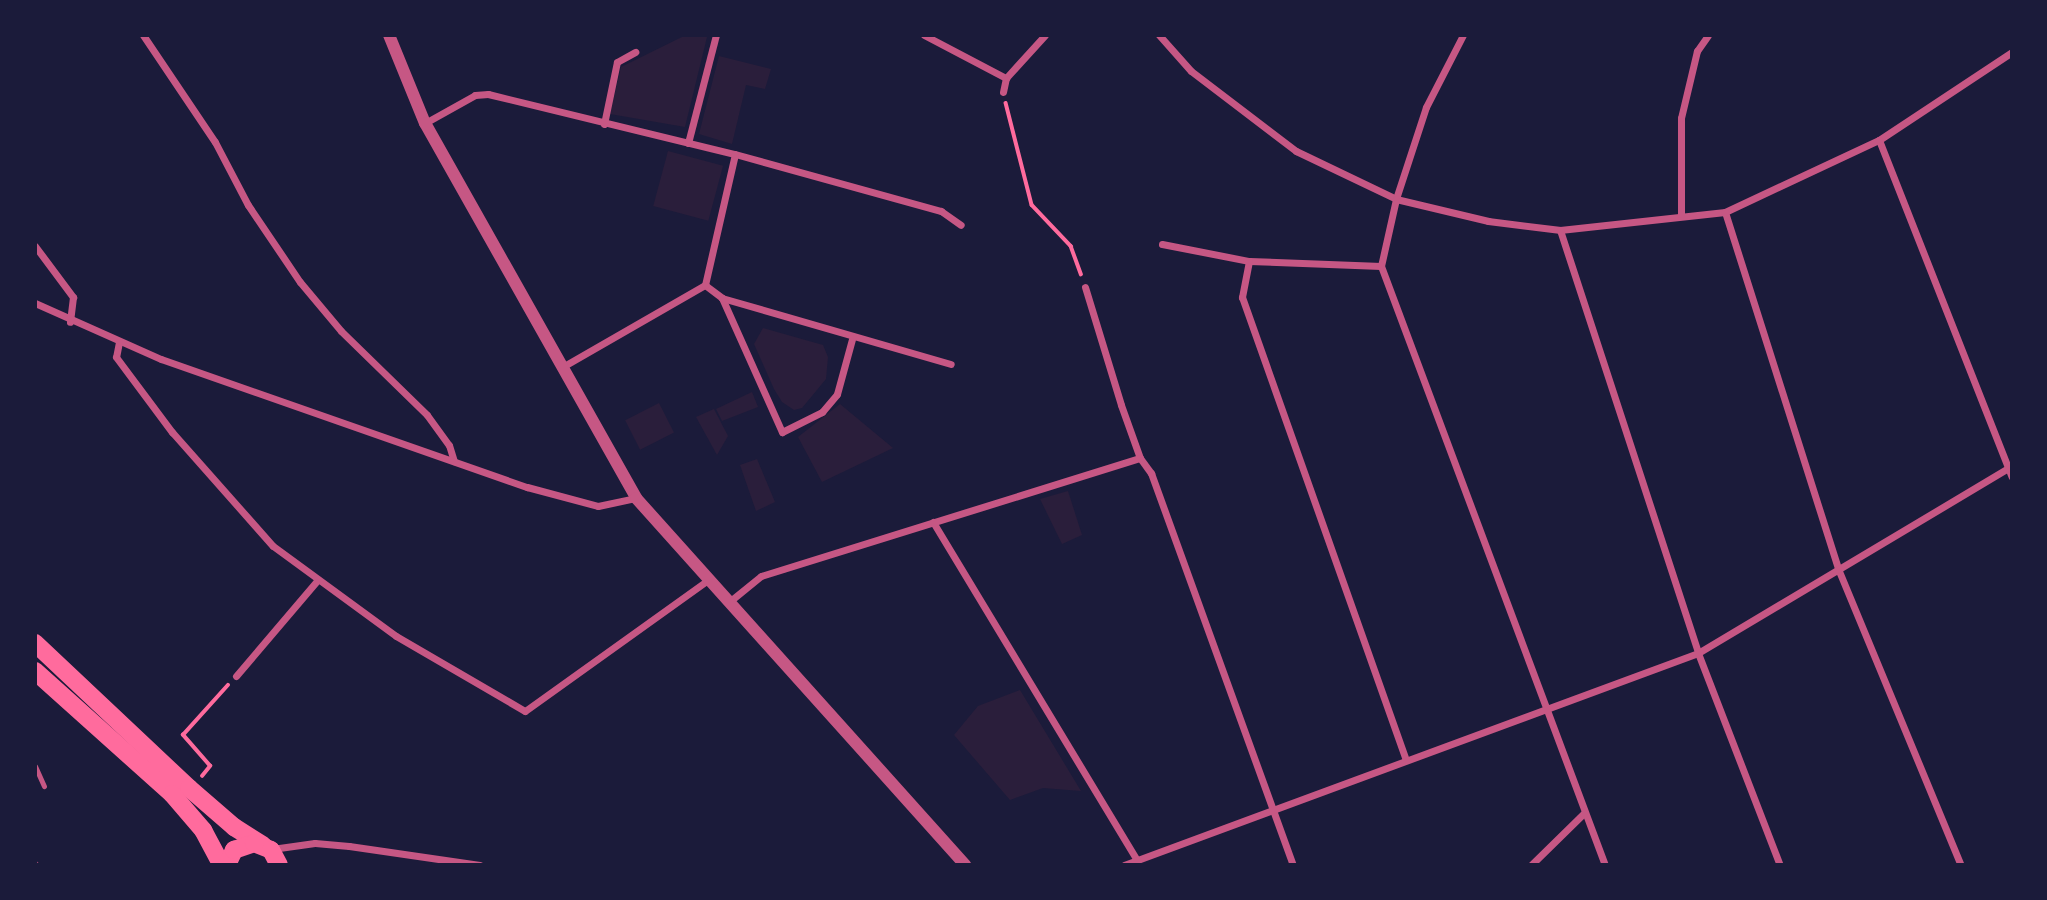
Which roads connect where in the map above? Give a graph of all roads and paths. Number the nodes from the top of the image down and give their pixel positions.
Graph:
1 (142, 35) edge
2 (389, 35) edge
3 (716, 35) edge
4 (924, 35) edge
5 (1045, 35) edge
6 (1159, 35) edge
7 (1463, 35) edge
8 (1707, 35) edge
9 (635, 52) dead end
10 (2012, 52) edge
11 (1006, 78) junction
12 (1003, 92) joint
13 (425, 123) junction
14 (604, 124) junction
15 (1879, 141) junction
16 (688, 144) junction
17 (735, 154) junction
18 (1396, 199) junction
19 (1725, 212) junction
20 (1681, 214) junction
21 (961, 225) dead end
22 (1560, 230) junction
23 (1163, 244) dead end
24 (35, 246) edge
25 (1249, 261) junction
26 (1381, 266) junction
27 (705, 285) junction
28 (1084, 287) joint
29 (722, 298) junction
30 (35, 303) edge
31 (70, 322) junction
32 (852, 339) junction
33 (119, 342) junction
34 (951, 364) dead end
35 (564, 366) junction
36 (1140, 457) junction
37 (454, 461) junction
38 (2010, 467) edge
39 (2012, 477) edge
40 (636, 498) junction
41 (933, 522) junction
42 (1839, 571) junction
43 (708, 580) junction
44 (316, 582) junction
45 (729, 602) junction
46 (35, 643) edge
47 (1698, 653) junction
48 (35, 671) edge
49 (236, 676) joint
50 (1548, 708) junction
51 (1406, 760) junction
52 (35, 766) edge
53 (202, 776) dead end
54 (44, 786) dead end
55 (1272, 810) junction
56 (1584, 813) junction
57 (275, 857) edge
58 (1137, 860) junction
59 (222, 865) edge
60 (228, 865) edge
61 (480, 865) edge
62 (965, 865) edge
63 (1124, 865) edge
64 (1293, 865) edge
65 (1531, 865) edge
66 (1605, 865) edge
67 (1780, 865) edge
68 (1961, 865) edge

1 - 37 street
2 - 13 street
3 - 16 street
4 - 11 street
5 - 11 street
6 - 18 street
7 - 18 street
8 - 20 street
9 - 14 street
10 - 15 street
11 - 12 street
12 - 28 path
13 - 14 street
13 - 35 street
14 - 16 street
15 - 19 street
15 - 38 street
16 - 17 street
17 - 21 street
17 - 27 street
18 - 22 street
18 - 26 street
19 - 20 street
19 - 42 street
20 - 22 street
22 - 47 street
23 - 25 street
24 - 31 street
25 - 26 street
25 - 51 street
26 - 50 street
27 - 29 street
27 - 35 street
28 - 36 street
29 - 32 street
29 - 32 street
30 - 31 street
31 - 33 street
32 - 34 street
33 - 37 street
33 - 44 street
35 - 40 street
36 - 41 street
36 - 55 street
37 - 40 street
38 - 39 street
38 - 42 street
40 - 43 street
41 - 45 street
41 - 58 street
42 - 47 street
42 - 68 street
43 - 44 street
43 - 45 street
44 - 49 street
45 - 62 street
46 - 57 main road
47 - 50 street
47 - 67 street
48 - 59 main road
49 - 53 path
50 - 51 street
50 - 56 street
51 - 55 street
52 - 54 lane
55 - 58 street
55 - 64 street
56 - 65 street
56 - 66 street
57 - 60 main road
57 - 61 street
58 - 63 street

